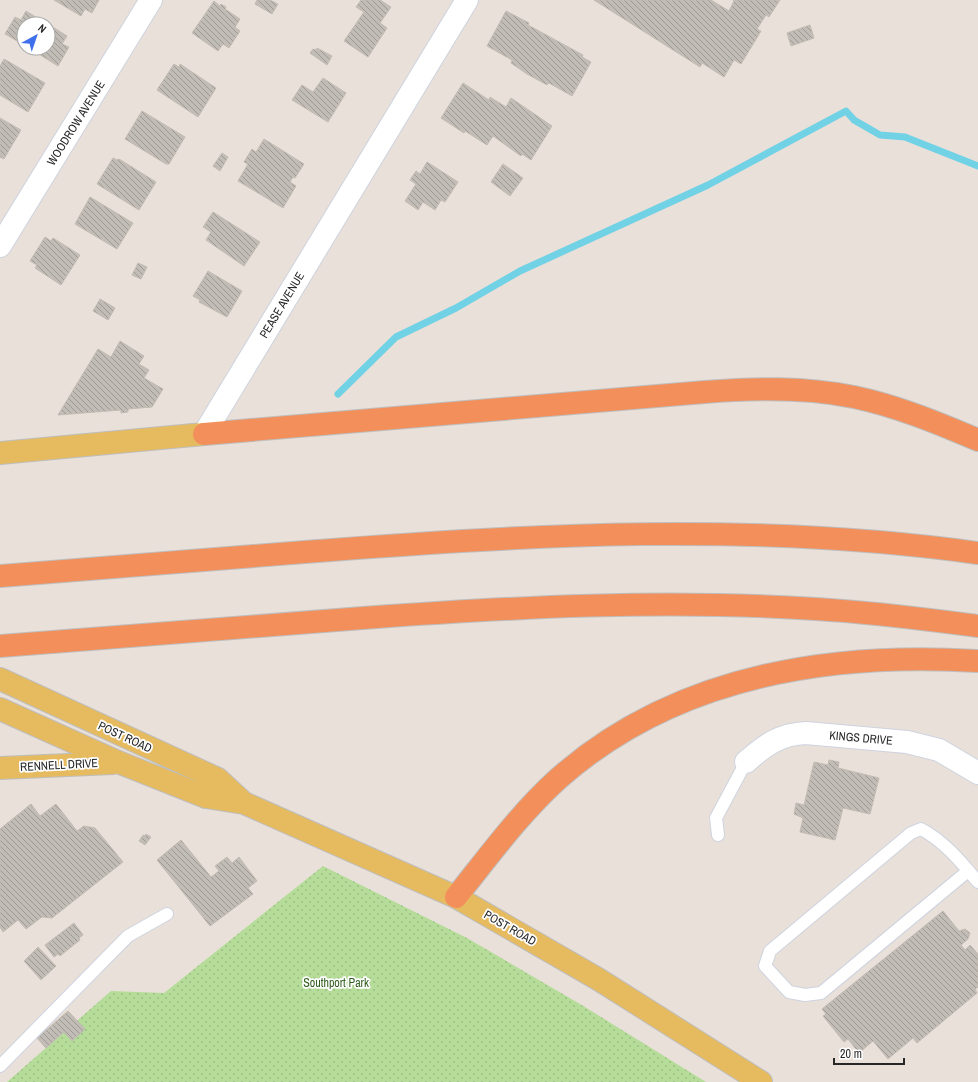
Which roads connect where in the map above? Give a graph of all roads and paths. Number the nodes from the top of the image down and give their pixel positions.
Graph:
1 (151, 0) edge
2 (467, 0) edge
3 (0, 246) edge
4 (204, 434) junction
5 (978, 440) edge
6 (0, 453) edge
7 (978, 553) edge
8 (0, 576) edge
9 (978, 626) edge
10 (3, 646) edge
11 (978, 661) edge
12 (0, 679) edge
13 (0, 709) edge
14 (118, 762) junction
15 (746, 762) joint
16 (0, 768) edge
17 (978, 773) edge
18 (244, 803) junction
19 (718, 834) dead end
20 (968, 871) junction
21 (978, 882) edge
22 (456, 897) junction
23 (167, 914) dead end
24 (0, 1066) edge
25 (761, 1082) edge

1 - 3 street, WOODROW AVENUE
2 - 4 street, PEASE AVENUE
4 - 5 highway
4 - 6 main road
7 - 8 highway
9 - 10 highway
11 - 22 highway
12 - 18 main road, POST ROAD
13 - 14 main road, POST ROAD
14 - 16 main road, RENNELL DRIVE
14 - 18 main road, POST ROAD
15 - 17 street, KINGS DRIVE
15 - 19 lane
18 - 22 main road, POST ROAD
20 - 20 lane
20 - 21 lane
22 - 25 main road, POST ROAD
23 - 24 lane

